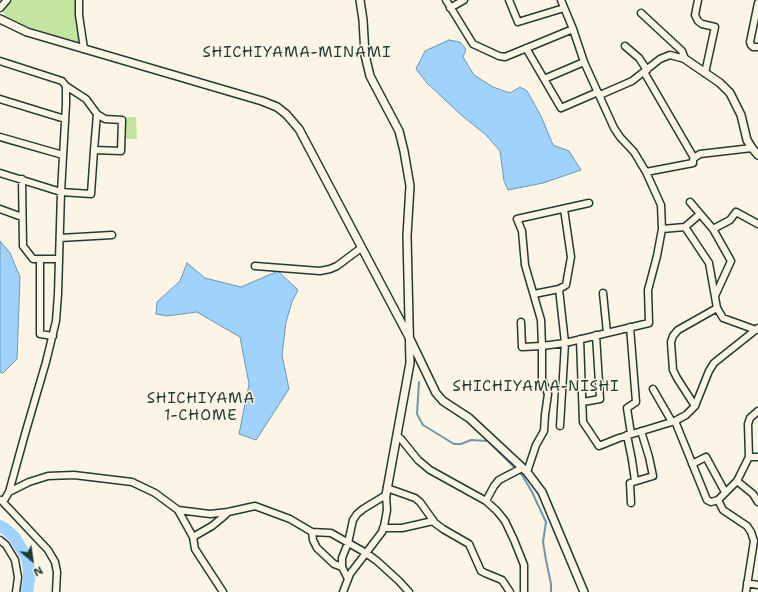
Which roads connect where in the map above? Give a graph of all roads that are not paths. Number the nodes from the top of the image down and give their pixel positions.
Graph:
1 (7, 0) edge
2 (79, 0) edge
3 (360, 0) edge
4 (446, 0) edge
5 (464, 0) edge
6 (509, 0) edge
7 (561, 0) edge
8 (698, 0) edge
9 (758, 3) edge
10 (0, 8) edge
11 (450, 8) junction
12 (564, 8) junction
13 (642, 13) dead end
14 (0, 19) edge
15 (573, 29) junction
16 (625, 46) dead end
17 (526, 48) junction
18 (758, 48) edge
19 (84, 49) junction
20 (685, 59) junction
21 (0, 61) edge
22 (584, 62) junction
23 (645, 71) junction
24 (705, 73) junction
25 (544, 79) junction
26 (66, 86) junction
27 (599, 94) junction
28 (0, 101) edge
29 (97, 114) junction
30 (65, 119) junction
31 (0, 137) edge
32 (752, 148) junction
33 (94, 150) junction
34 (63, 155) junction
35 (758, 155) edge
36 (694, 158) junction
37 (646, 172) junction
38 (0, 173) edge
39 (22, 180) junction
40 (61, 192) junction
41 (690, 202) dead end
42 (589, 203) dead end
43 (0, 209) edge
44 (564, 209) junction
45 (700, 214) junction
46 (22, 217) junction
47 (758, 224) edge
48 (685, 227) junction
49 (662, 229) junction
50 (713, 230) junction
51 (112, 235) dead end
52 (60, 238) junction
53 (361, 248) junction
54 (40, 259) junction
55 (58, 259) junction
56 (255, 266) dead end
57 (559, 290) junction
58 (603, 293) dead end
59 (534, 294) junction
60 (715, 296) junction
61 (717, 308) junction
62 (521, 322) dead end
63 (630, 327) junction
64 (757, 329) edge
65 (607, 332) junction
66 (596, 335) junction
67 (53, 336) junction
68 (410, 339) junction
69 (580, 339) junction
70 (565, 343) junction
71 (542, 346) junction
72 (653, 389) dead end
73 (583, 402) junction
74 (695, 406) junction
75 (758, 411) edge
76 (674, 422) junction
77 (560, 426) dead end
78 (641, 431) junction
79 (629, 435) junction
80 (397, 436) junction
81 (749, 457) junction
82 (758, 457) edge
83 (692, 464) junction
84 (525, 470) junction
85 (737, 480) junction
86 (635, 482) junction
87 (387, 491) junction
88 (9, 492) junction
89 (725, 492) junction
90 (1, 500) edge
91 (718, 500) junction
92 (486, 501) junction
93 (631, 502) dead end
94 (758, 502) edge
95 (178, 510) junction
96 (228, 512) junction
97 (433, 521) junction
98 (383, 528) junction
99 (312, 532) junction
100 (193, 537) junction
101 (0, 540) edge
102 (348, 543) junction
103 (366, 553) junction
104 (342, 567) junction
105 (348, 579) junction
106 (747, 583) junction
107 (758, 585) edge
108 (16, 592) edge
109 (56, 592) edge
110 (223, 592) edge
111 (343, 592) edge
112 (409, 592) edge
113 (510, 592) edge
114 (524, 592) edge
115 (584, 592) edge
116 (746, 592) edge

1 - 10 street
2 - 19 street
3 - 68 street
4 - 11 street
5 - 11 street
6 - 12 street
7 - 12 street
8 - 24 street
9 - 18 street
11 - 17 street
12 - 15 street
13 - 20 street
14 - 19 street
15 - 17 street
15 - 22 street
16 - 23 street
17 - 25 street
19 - 53 street
20 - 23 street
20 - 24 street
21 - 26 street
22 - 25 street
22 - 27 street
23 - 27 street
23 - 36 street
24 - 32 street
25 - 27 street
26 - 29 street
26 - 30 street
27 - 37 street
28 - 30 street
29 - 33 street
29 - 33 street
30 - 34 street
31 - 34 street
32 - 35 street
32 - 36 street
33 - 40 street
34 - 40 street
36 - 37 street
37 - 49 street
38 - 39 street
39 - 40 street
39 - 46 street
40 - 52 street
41 - 45 street
42 - 44 street
43 - 46 street
44 - 57 street
44 - 59 street
45 - 48 street
45 - 50 street
46 - 54 street
47 - 50 street
48 - 49 street
48 - 60 street
49 - 63 street
50 - 60 street
51 - 52 street
52 - 55 street
53 - 56 street
53 - 68 street
54 - 55 street
54 - 67 street
55 - 67 street
57 - 59 street
57 - 70 street
58 - 65 street
59 - 71 street
60 - 61 street
61 - 64 street
61 - 74 street
62 - 71 street
63 - 65 street
63 - 79 street
64 - 74 street
65 - 66 street
66 - 69 street
66 - 73 street
67 - 88 street
68 - 80 street
68 - 84 street
69 - 70 street
69 - 73 street
70 - 71 street
70 - 77 street
71 - 84 street
72 - 76 street
73 - 79 street
74 - 76 street
75 - 81 street
76 - 78 street
76 - 83 street
78 - 79 street
78 - 86 street
79 - 86 street
80 - 87 street
80 - 92 street
81 - 82 street
81 - 85 street
83 - 89 street
83 - 91 street
84 - 92 street
84 - 115 street
85 - 89 street
85 - 94 street
86 - 93 street
87 - 97 street
87 - 98 street
87 - 102 street
88 - 90 street
88 - 95 street
89 - 91 street
90 - 109 street
91 - 106 street
92 - 114 street
95 - 96 street
95 - 100 street
96 - 99 street
96 - 100 street
97 - 98 street
97 - 113 street
98 - 103 street
99 - 102 street
99 - 104 street
100 - 110 street
101 - 108 street
102 - 103 street
102 - 104 street
103 - 105 street
103 - 112 street
104 - 105 street
105 - 111 street
106 - 107 street
106 - 116 street

